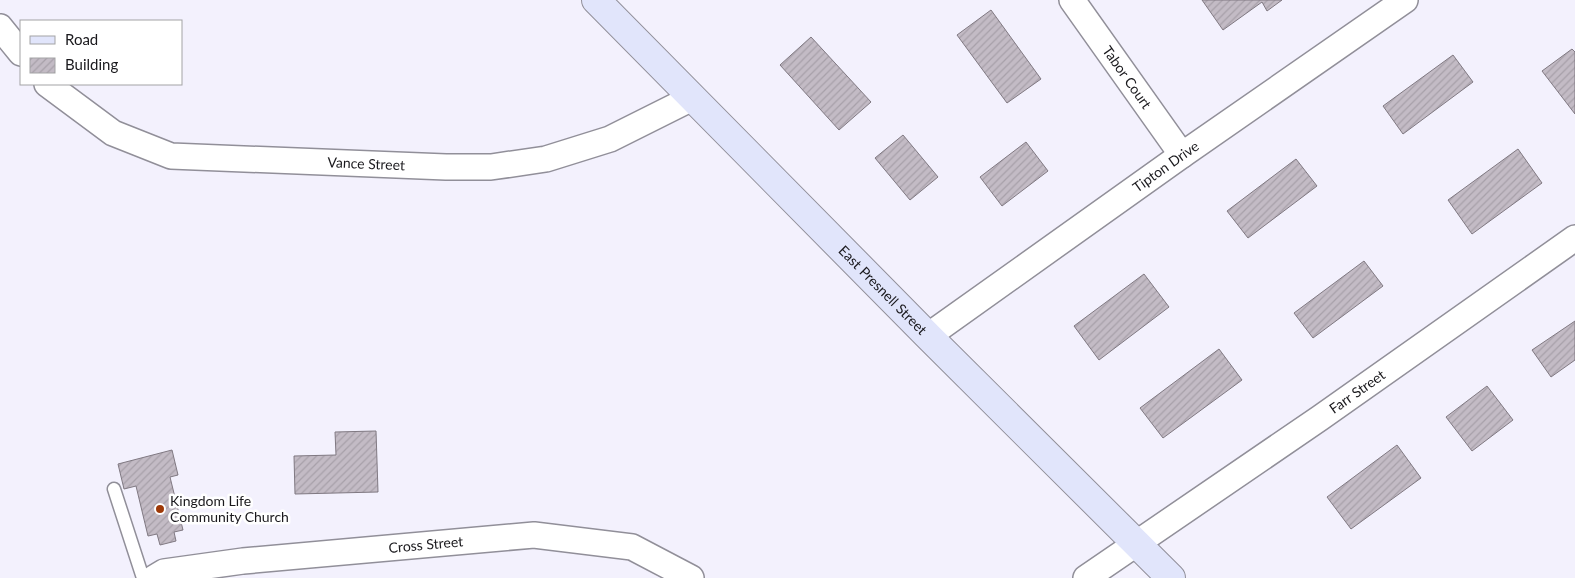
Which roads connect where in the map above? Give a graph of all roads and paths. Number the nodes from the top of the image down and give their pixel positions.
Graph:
1 (596, 0) edge
2 (1072, 0) edge
3 (1405, 0) edge
4 (0, 27) edge
5 (20, 52) edge
6 (48, 85) edge
7 (692, 98) junction
8 (1182, 155) junction
9 (1575, 238) edge
10 (928, 336) junction
11 (114, 489) dead end
12 (1136, 543) junction
13 (143, 578) edge
14 (154, 578) edge
15 (691, 578) edge
16 (1086, 578) edge
17 (1172, 578) edge

1 - 7 main road, East Presnell Street
2 - 8 street, Tabor Court
3 - 8 street, Tipton Drive
4 - 5 street
6 - 7 street, Vance Street
7 - 10 main road, East Presnell Street
8 - 10 street, Tipton Drive
9 - 12 street, Farr Street
10 - 12 main road, East Presnell Street
11 - 13 lane
12 - 16 street, Farr Street
12 - 17 main road, East Presnell Street
14 - 15 street, Cross Street

